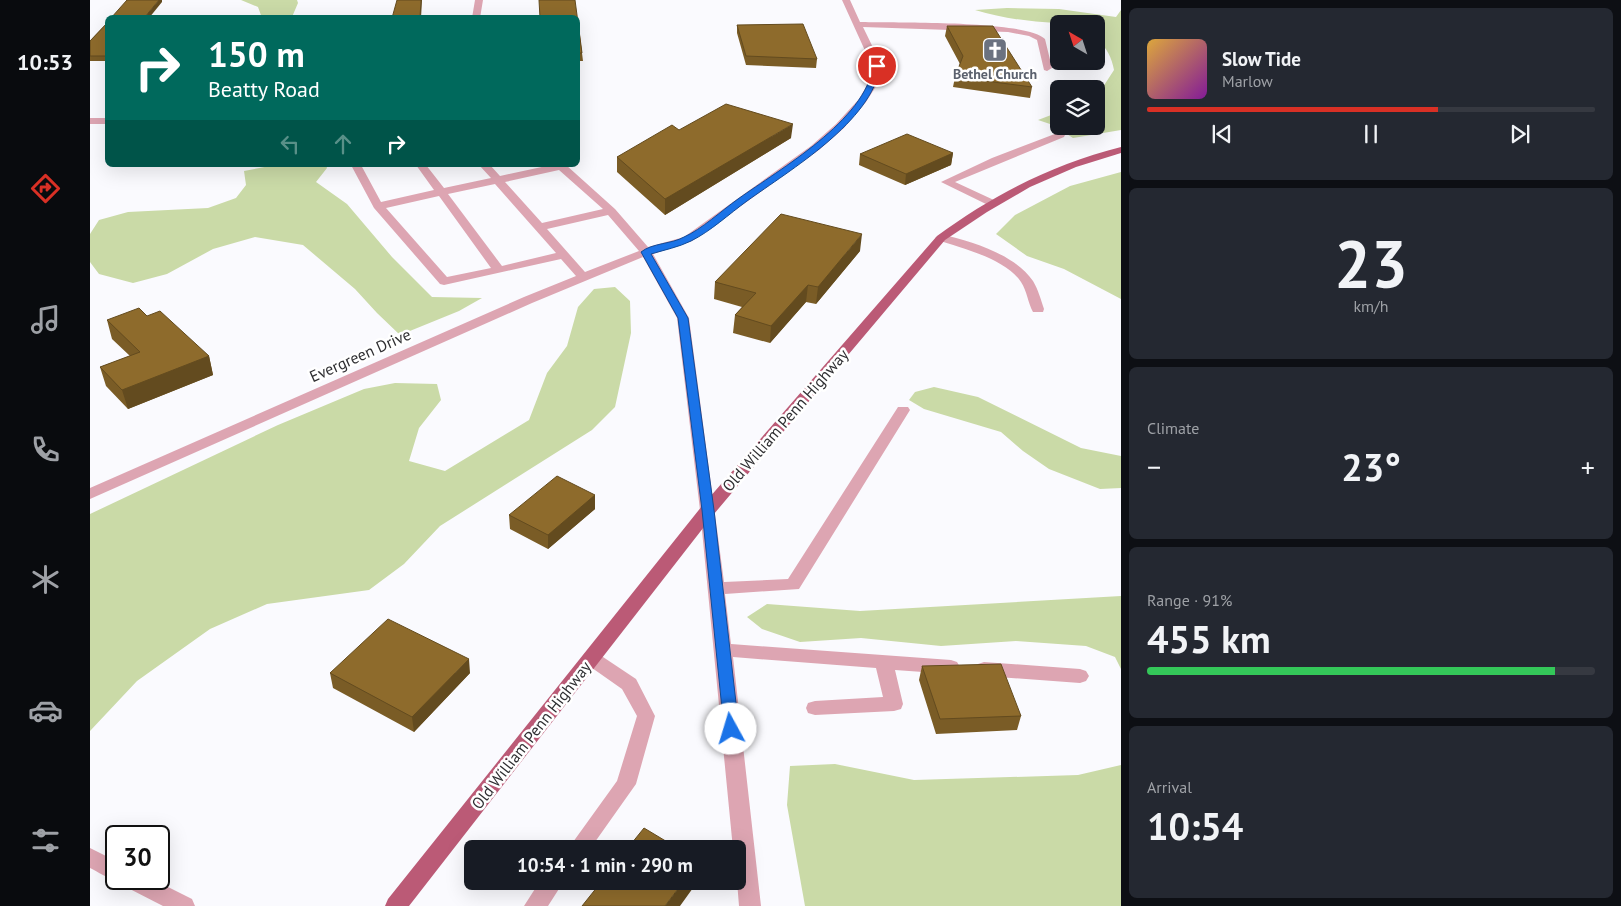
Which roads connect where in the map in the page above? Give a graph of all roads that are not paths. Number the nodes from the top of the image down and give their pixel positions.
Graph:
1 (479, 0) edge
2 (846, 0) edge
3 (476, 15) edge
4 (858, 24) junction
5 (1047, 68) dead end
6 (90, 121) edge
7 (105, 121) edge
8 (1060, 135) dead end
9 (1121, 150) edge
10 (357, 167) edge
11 (422, 167) edge
12 (486, 167) edge
13 (553, 167) edge
14 (563, 167) edge
15 (498, 180) junction
16 (441, 192) junction
17 (992, 203) junction
18 (378, 206) junction
19 (611, 211) junction
20 (539, 227) junction
21 (941, 238) junction
22 (646, 252) junction
23 (563, 255) junction
24 (499, 270) junction
25 (583, 277) junction
26 (1038, 309) dead end
27 (903, 410) dead end
28 (90, 494) edge
29 (708, 510) junction
30 (716, 588) junction
31 (723, 650) junction
32 (591, 658) junction
33 (884, 662) junction
34 (1080, 676) dead end
35 (815, 708) dead end
36 (585, 840) edge
37 (90, 857) edge
38 (105, 864) edge
39 (153, 890) edge
40 (547, 890) edge
41 (184, 906) edge
42 (396, 906) edge
43 (535, 906) edge
44 (750, 906) edge

1 - 3 street
2 - 4 street, Evergreen Drive
4 - 5 street
4 - 22 street, Evergreen Drive
6 - 7 street
8 - 17 street
9 - 17 main road, Old William Penn Highway
10 - 18 street
11 - 16 street
12 - 15 street
13 - 15 street
14 - 19 street
15 - 16 street
15 - 20 street
16 - 18 street
16 - 24 street
17 - 21 main road, Old William Penn Highway
18 - 24 street
19 - 20 street
19 - 22 street
20 - 23 street
21 - 26 street
21 - 29 main road, Old William Penn Highway
22 - 25 street, Evergreen Drive
22 - 29 street
23 - 24 street
23 - 25 street
25 - 28 street, Evergreen Drive
27 - 30 street
29 - 30 street
29 - 32 main road, Old William Penn Highway
30 - 31 street
31 - 33 street
31 - 44 street
32 - 36 street
32 - 42 main road, Old William Penn Highway
33 - 34 street
33 - 35 street
37 - 38 street
39 - 41 street
40 - 43 street

